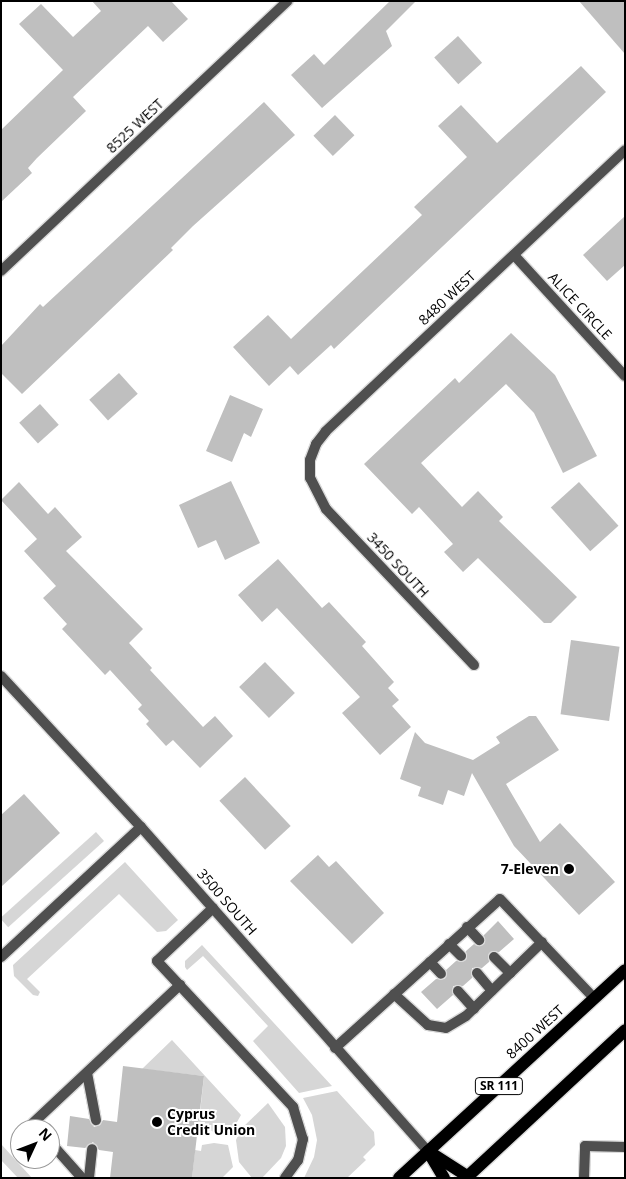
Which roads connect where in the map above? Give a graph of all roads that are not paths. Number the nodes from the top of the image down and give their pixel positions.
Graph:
1 (288, 1) edge
2 (625, 150) edge
3 (514, 255) junction
4 (1, 271) edge
5 (625, 376) edge
6 (310, 478) joint
7 (474, 665) dead end
8 (1, 676) edge
9 (141, 826) junction
10 (213, 908) junction
11 (467, 927) junction
12 (478, 940) dead end
13 (542, 942) junction
14 (449, 944) junction
15 (1, 956) edge
16 (460, 956) dead end
17 (494, 957) dead end
18 (430, 962) junction
19 (625, 970) edge
20 (477, 973) dead end
21 (510, 973) junction
22 (441, 974) dead end
23 (180, 985) junction
24 (458, 990) dead end
25 (492, 991) junction
26 (394, 994) junction
27 (594, 998) junction
28 (474, 1009) junction
29 (625, 1030) edge
30 (335, 1048) junction
31 (87, 1073) junction
32 (37, 1119) edge
33 (96, 1120) dead end
34 (625, 1146) edge
35 (92, 1149) dead end
36 (428, 1151) junction
37 (60, 1153) edge
38 (468, 1177) edge
39 (82, 1178) edge
40 (89, 1178) edge
41 (285, 1178) edge
42 (399, 1178) edge
43 (444, 1178) edge
44 (584, 1178) edge

1 - 4 street, 8525 WEST
2 - 3 street, 8480 WEST
3 - 5 street, ALICE CIRCLE
3 - 6 street, 8480 WEST
6 - 7 street, 3450 SOUTH
8 - 9 street, 3500 SOUTH
9 - 10 street, 3500 SOUTH
9 - 15 street
10 - 23 street
10 - 30 street, 3500 SOUTH
11 - 12 street
11 - 13 street
11 - 14 street
13 - 21 street
13 - 27 street
14 - 16 street
14 - 18 street
17 - 21 street
18 - 22 street
18 - 26 street
19 - 27 main road, 8400 WEST / SR 111
20 - 25 street
21 - 25 street
23 - 31 street
23 - 41 street
24 - 28 street
25 - 28 street
26 - 28 street
26 - 30 street
27 - 36 main road, 8400 WEST / SR 111
29 - 38 main road
30 - 36 street, 3500 SOUTH
31 - 32 street
31 - 33 street
34 - 44 street
35 - 40 street
36 - 38 main road, 3500 SOUTH
36 - 42 main road, 8400 WEST / SR 111
36 - 43 main road, 3500 SOUTH
37 - 39 street

